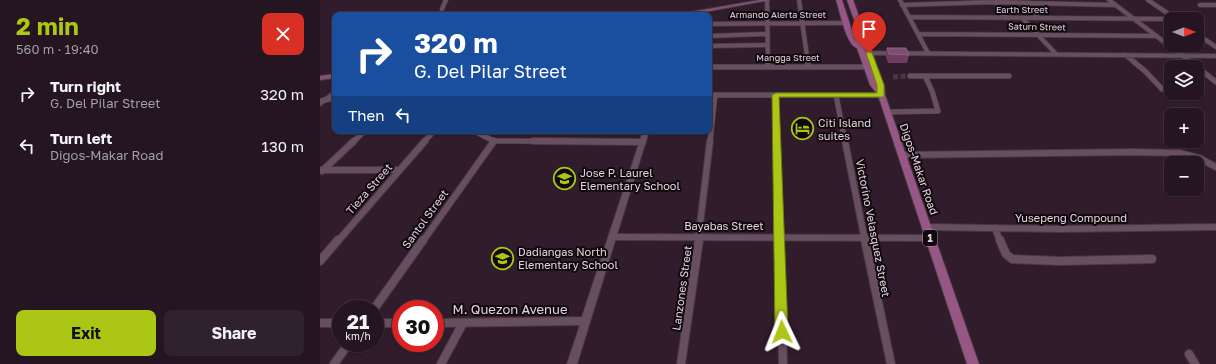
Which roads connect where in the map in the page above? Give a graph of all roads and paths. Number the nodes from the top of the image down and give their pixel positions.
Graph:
1 (446, 0) edge
2 (767, 0) edge
3 (799, 0) edge
4 (839, 0) edge
5 (845, 0) edge
6 (850, 0) edge
7 (856, 0) edge
8 (900, 0) edge
9 (1109, 0) edge
10 (1148, 0) edge
11 (996, 2) junction
12 (1031, 3) junction
13 (1116, 4) junction
14 (902, 5) junction
15 (1200, 5) dead end
16 (1216, 5) edge
17 (442, 9) dead end
18 (699, 12) edge
19 (1166, 12) edge
20 (909, 17) junction
21 (1006, 18) junction
22 (1022, 18) junction
23 (1037, 18) junction
24 (1135, 19) junction
25 (1164, 19) edge
26 (767, 23) junction
27 (802, 23) junction
28 (846, 23) junction
29 (712, 24) edge
30 (767, 34) junction
31 (918, 34) junction
32 (1037, 35) junction
33 (712, 36) edge
34 (1157, 36) junction
35 (1204, 39) edge
36 (767, 45) junction
37 (712, 46) edge
38 (1216, 47) edge
39 (865, 52) junction
40 (928, 53) junction
41 (1056, 54) junction
42 (1125, 55) junction
43 (1182, 56) junction
44 (1216, 56) edge
45 (1187, 60) edge
46 (768, 66) junction
47 (808, 66) junction
48 (866, 66) junction
49 (712, 67) edge
50 (1204, 73) edge
51 (332, 76) edge
52 (910, 76) tunnel mouth
53 (925, 76) junction
54 (1009, 76) dead end
55 (320, 78) edge
56 (1216, 82) edge
57 (1162, 89) dead end
58 (332, 94) edge
59 (712, 95) edge
60 (776, 95) junction
61 (836, 95) junction
62 (881, 95) junction
63 (323, 100) edge
64 (320, 104) edge
65 (887, 112) junction
66 (362, 134) edge
67 (431, 134) edge
68 (480, 134) edge
69 (645, 134) edge
70 (708, 134) edge
71 (494, 141) junction
72 (643, 142) junction
73 (902, 155) junction
74 (1216, 167) edge
75 (399, 170) junction
76 (321, 171) edge
77 (926, 226) junction
78 (1216, 227) edge
79 (994, 228) junction
80 (613, 237) junction
81 (699, 237) junction
82 (779, 237) junction
83 (864, 237) junction
84 (930, 238) junction
85 (1152, 259) dead end
86 (320, 261) edge
87 (380, 300) edge
88 (585, 321) junction
89 (444, 322) edge
90 (463, 322) junction
91 (320, 323) edge
92 (332, 323) edge
93 (343, 352) edge
94 (1189, 354) dead end
95 (334, 364) edge
96 (441, 364) edge
97 (572, 364) edge
98 (681, 364) edge
99 (783, 364) edge
100 (890, 364) edge
101 (973, 364) edge
102 (1195, 364) edge

1 - 17 street
2 - 18 main road
2 - 26 street
3 - 27 street
4 - 28 main road, Digos-Makar Road / 1
5 - 39 main road, Digos-Makar Road / 1
6 - 39 main road, Digos-Makar Road / 1
7 - 39 main road, Digos-Makar Road / 1
8 - 14 street
9 - 13 street
10 - 19 street
11 - 12 street
11 - 14 street
11 - 21 street
12 - 13 street
12 - 23 street
13 - 24 street
14 - 20 street
15 - 16 street
20 - 21 street, Earth Street
20 - 31 street
21 - 22 street, Earth Street
22 - 23 street, Earth Street
22 - 32 street
23 - 24 street, Earth Street
24 - 25 street, Earth Street
24 - 34 street
26 - 27 street, Armando Alerta Street
26 - 29 street, Armando Alerta Street
26 - 30 street
27 - 28 street, Armando Alerta Street
27 - 47 street
28 - 39 main road, Digos-Makar Road / 1
30 - 33 street
30 - 36 street
31 - 32 street, Saturn Street
31 - 40 street
32 - 34 street, Saturn Street
32 - 41 street
34 - 43 street
35 - 38 street
36 - 37 street
36 - 46 street
39 - 40 street
39 - 48 main road, Digos-Makar Road / 1
39 - 62 main road, Digos-Makar Road / 1
40 - 41 street
41 - 42 street
42 - 43 street
42 - 57 street
43 - 44 street
43 - 45 street
46 - 47 street, Mangga Street
46 - 49 street, Mangga Street
47 - 48 street, Mangga Street
48 - 62 main road, Digos-Makar Road / 1
50 - 56 street
51 - 55 main road
52 - 53 street
53 - 54 street
53 - 65 street
58 - 63 street
59 - 60 street
60 - 61 street
60 - 82 street
61 - 62 street
61 - 83 street, Victorino Velasquez Street
62 - 65 main road, Digos-Makar Road / 1
63 - 64 street
65 - 73 main road, Digos-Makar Road / 1
66 - 76 street
67 - 75 street, Tieza Street
68 - 71 street
69 - 72 street
70 - 81 street, Lanzones Street
71 - 72 street
71 - 87 street, Santol Street
72 - 80 street
73 - 74 street
73 - 77 main road, Digos-Makar Road / 1
75 - 76 street
75 - 86 street, Tieza Street
77 - 79 street, Yusepeng Compound
77 - 84 main road, Digos-Makar Road / 1
78 - 79 street, Yusepeng Compound
79 - 85 street
80 - 81 street, Bayabas Street
80 - 88 street
81 - 82 street, Bayabas Street
81 - 98 street, Lanzones Street
82 - 83 street, Bayabas Street
82 - 99 street
83 - 84 street, Bayabas Street
83 - 100 street, Victorino Velasquez Street
84 - 101 main road, Digos-Makar Road / 1
88 - 90 street, M. Quezon Avenue
88 - 97 street
89 - 90 street, M. Quezon Avenue
90 - 96 street
91 - 92 street
93 - 95 street
94 - 102 street

